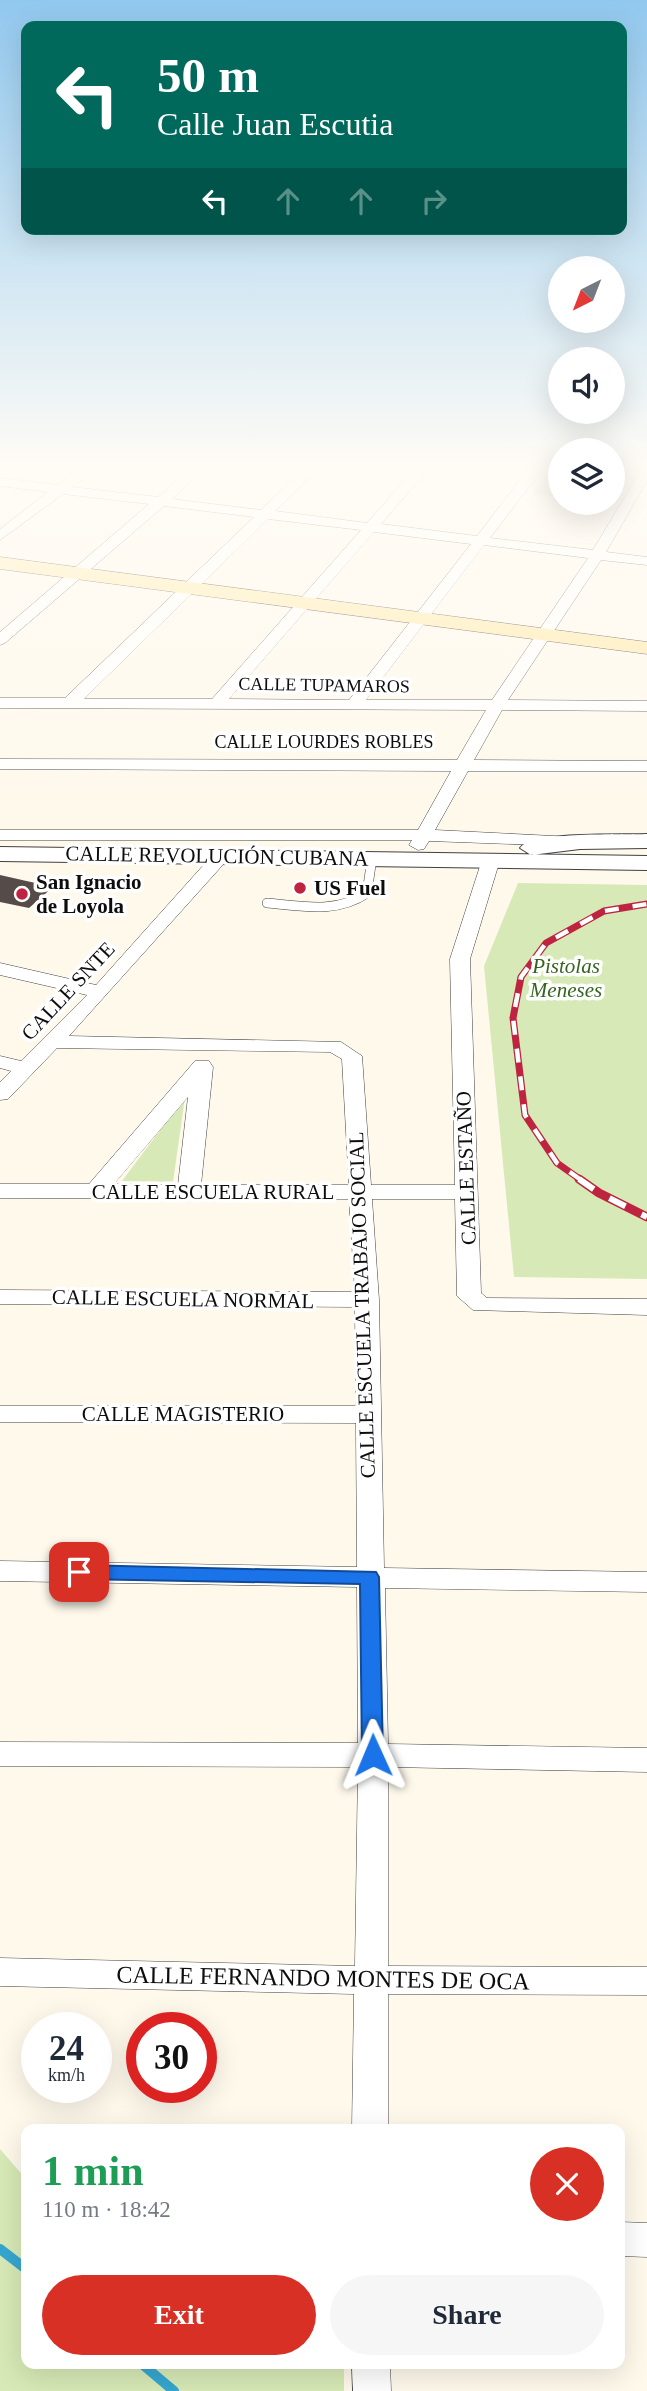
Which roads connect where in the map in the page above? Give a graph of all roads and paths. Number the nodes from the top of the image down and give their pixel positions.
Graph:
1 (69, 583) edge
2 (147, 583) edge
3 (196, 583) edge
4 (321, 583) edge
5 (449, 583) edge
6 (579, 583) edge
7 (190, 588) junction
8 (302, 603) junction
9 (422, 618) junction
10 (546, 635) junction
11 (0, 640) edge
12 (647, 648) edge
13 (0, 703) edge
14 (70, 703) junction
15 (217, 703) junction
16 (354, 704) junction
17 (496, 706) junction
18 (647, 706) edge
19 (0, 764) edge
20 (463, 764) junction
21 (647, 766) edge
22 (0, 835) edge
23 (424, 835) junction
24 (647, 841) edge
25 (580, 842) junction
26 (0, 854) edge
27 (223, 854) junction
28 (372, 858) junction
29 (410, 859) junction
30 (434, 859) junction
31 (490, 863) junction
32 (647, 863) edge
33 (267, 903) dead end
34 (0, 969) edge
35 (101, 992) junction
36 (53, 1042) junction
37 (204, 1044) junction
38 (0, 1062) edge
39 (202, 1067) junction
40 (26, 1068) junction
41 (0, 1094) edge
42 (0, 1191) edge
43 (189, 1191) junction
44 (95, 1192) junction
45 (362, 1192) junction
46 (468, 1192) junction
47 (0, 1297) edge
48 (367, 1300) junction
49 (647, 1307) edge
50 (0, 1414) edge
51 (367, 1415) junction
52 (0, 1571) edge
53 (369, 1577) junction
54 (647, 1582) edge
55 (0, 1754) edge
56 (373, 1755) junction
57 (647, 1760) edge
58 (0, 1972) edge
59 (368, 1980) junction
60 (647, 1981) edge
61 (370, 2124) edge
62 (625, 2239) edge
63 (647, 2240) edge
64 (372, 2369) edge
65 (372, 2391) edge

1 - 11 street
2 - 7 main road
3 - 7 street
4 - 8 street
5 - 9 street
6 - 10 street
7 - 8 main road
7 - 14 street
8 - 9 main road
8 - 15 street
9 - 10 main road
9 - 16 street
10 - 12 main road
10 - 17 street
13 - 14 street, CALLE TUPAMAROS
14 - 15 street, CALLE TUPAMAROS
15 - 16 street, CALLE TUPAMAROS
16 - 17 street, CALLE TUPAMAROS
17 - 18 street, CALLE TUPAMAROS
17 - 20 street
19 - 20 street, CALLE LOURDES ROBLES
20 - 21 street, CALLE LOURDES ROBLES
20 - 23 street
22 - 23 street
23 - 25 street
23 - 29 street
24 - 25 street, CALLE REVOLUCIÓN CUBANA
25 - 30 street, CALLE REVOLUCIÓN CUBANA
26 - 27 street, CALLE REVOLUCIÓN CUBANA
27 - 28 street, CALLE REVOLUCIÓN CUBANA
27 - 35 street, CALLE SNTE
28 - 29 street, CALLE REVOLUCIÓN CUBANA
28 - 33 lane
29 - 30 street, CALLE REVOLUCIÓN CUBANA
30 - 31 street, CALLE REVOLUCIÓN CUBANA
31 - 32 street, CALLE REVOLUCIÓN CUBANA
31 - 46 street, CALLE ESTAÑO
34 - 35 street
35 - 36 street, CALLE SNTE
36 - 37 street
36 - 40 street, CALLE SNTE
37 - 39 street
37 - 45 street, CALLE ESCUELA TRABAJO SOCIAL
38 - 40 street
39 - 43 street
39 - 44 street
40 - 41 street, CALLE SNTE
42 - 44 street, CALLE ESCUELA RURAL
43 - 44 street, CALLE ESCUELA RURAL
43 - 45 street, CALLE ESCUELA RURAL
45 - 46 street, CALLE ESCUELA RURAL
45 - 48 street, CALLE ESCUELA TRABAJO SOCIAL
46 - 49 street, CALLE ESTAÑO
47 - 48 street, CALLE ESCUELA NORMAL
48 - 51 street, CALLE ESCUELA TRABAJO SOCIAL
50 - 51 street, CALLE MAGISTERIO
51 - 53 street, CALLE ESCUELA TRABAJO SOCIAL
52 - 53 street
53 - 54 street
53 - 56 street, CALLE ESCUELA TRABAJO SOCIAL
55 - 56 street
56 - 57 street
56 - 59 street, CALLE ESCUELA TRABAJO SOCIAL
58 - 59 street, CALLE FERNANDO MONTES DE OCA
59 - 60 street, CALLE FERNANDO MONTES DE OCA
59 - 61 street, CALLE ESCUELA TRABAJO SOCIAL
62 - 63 street
64 - 65 street

